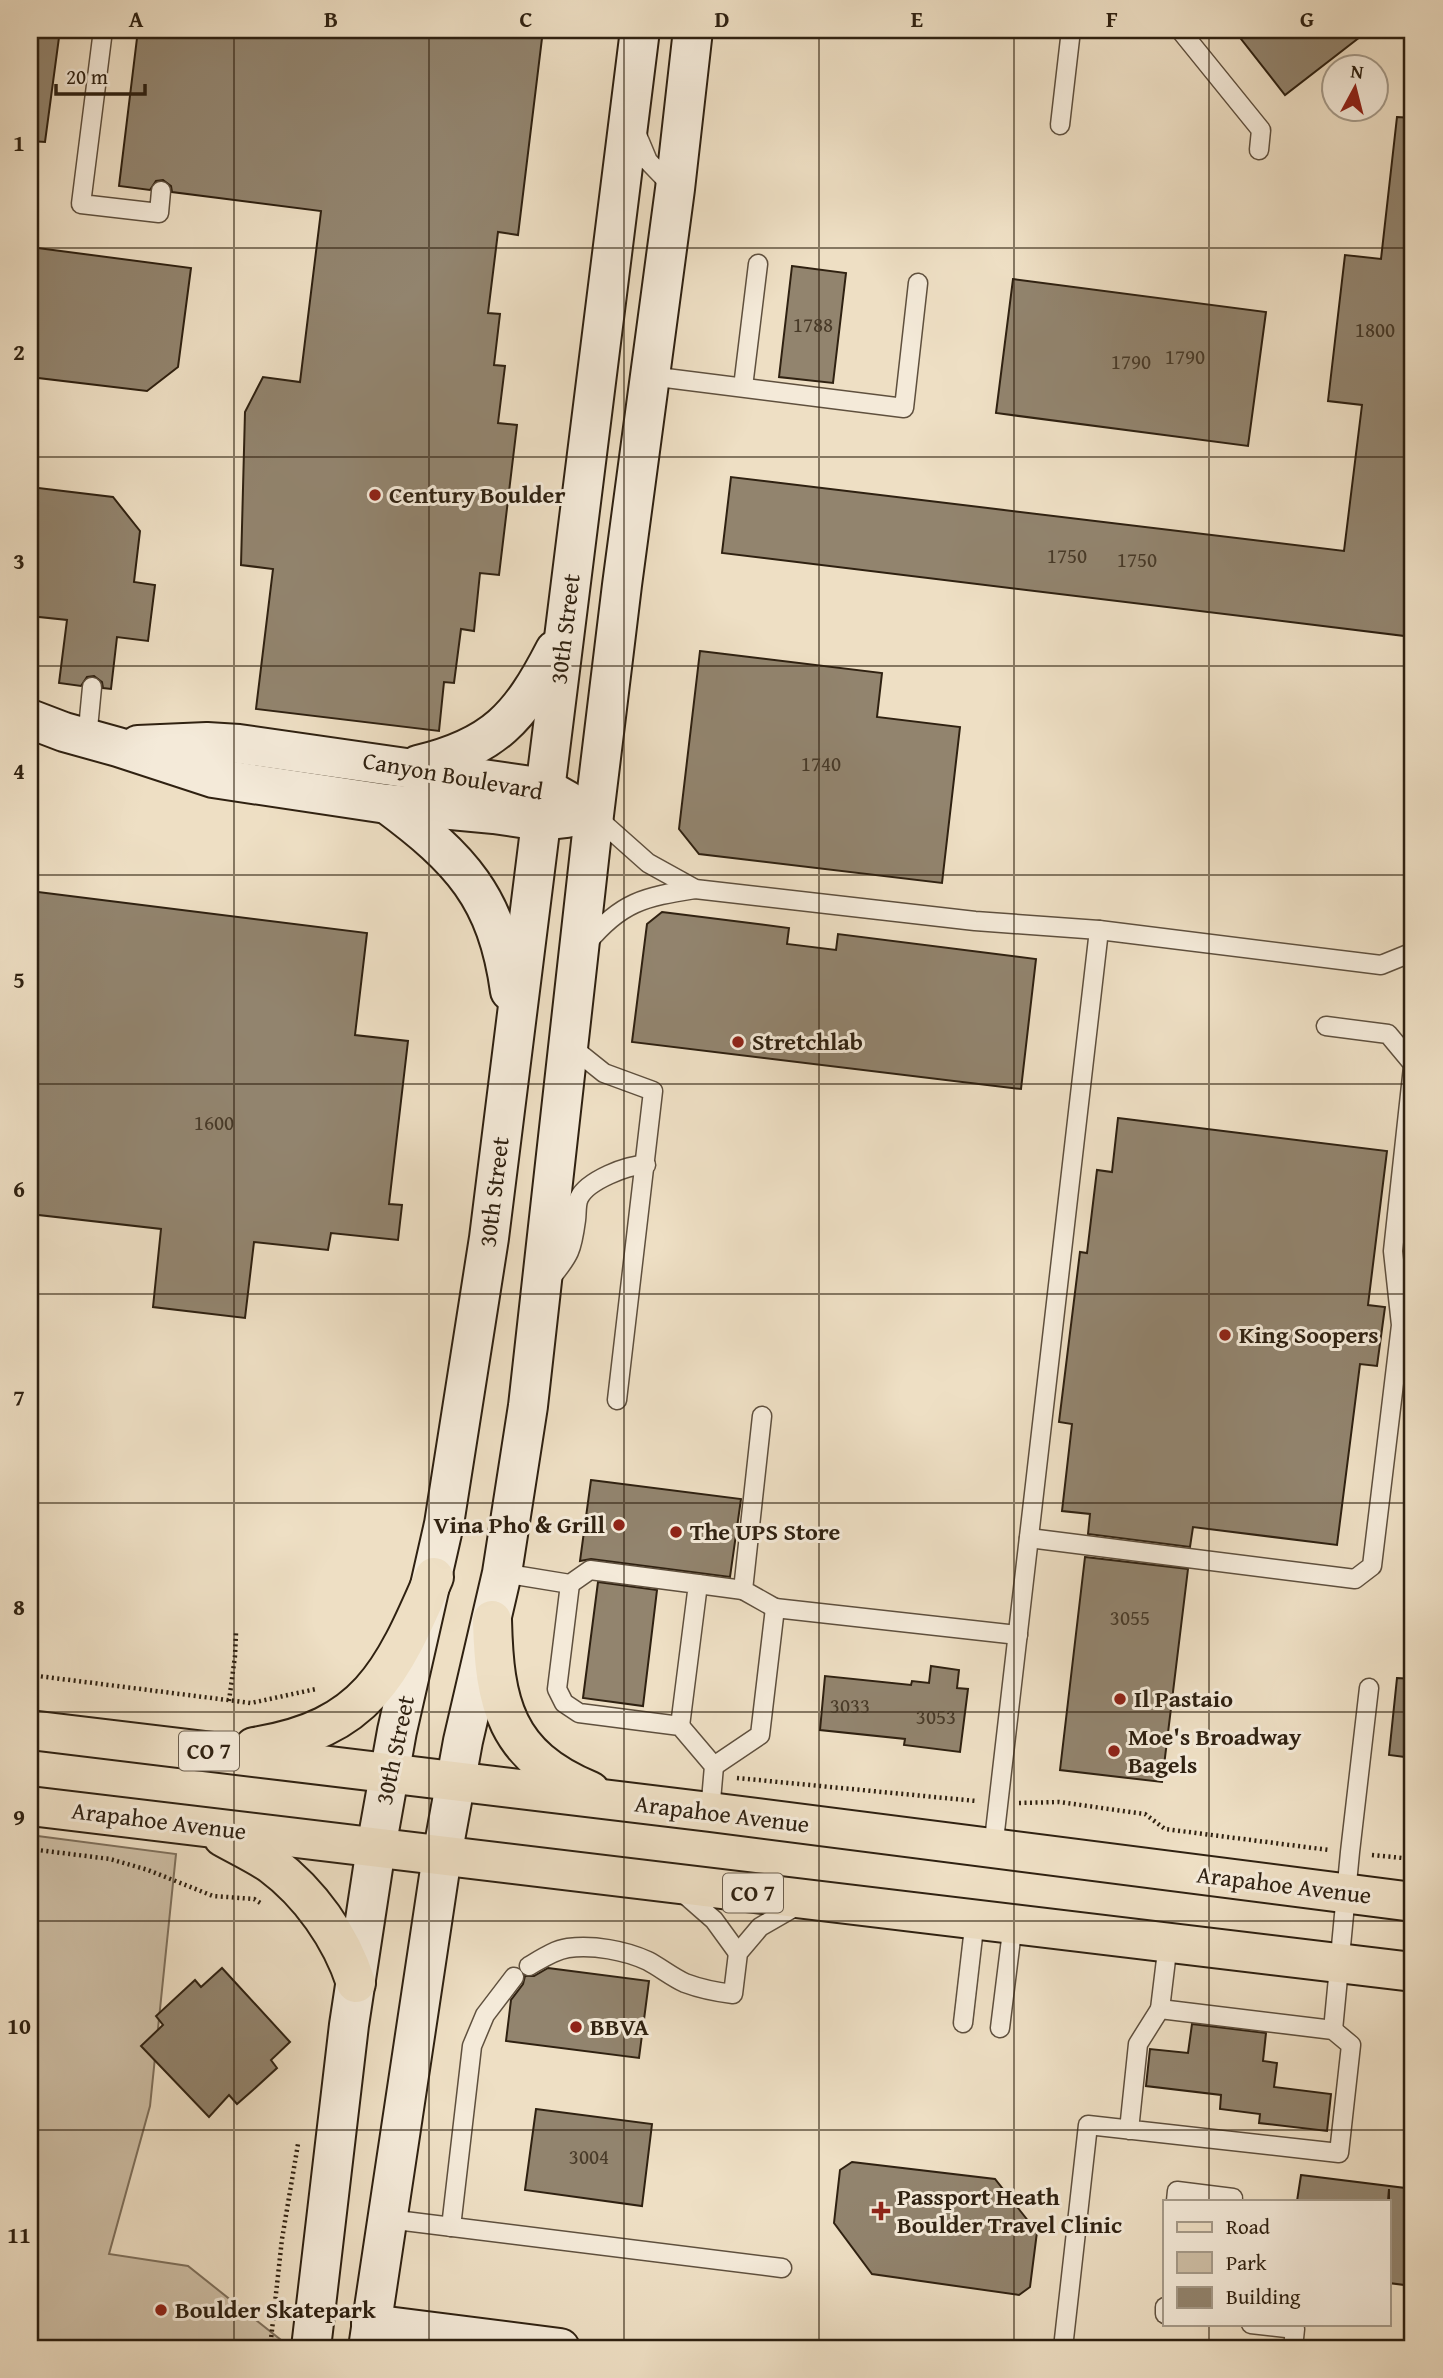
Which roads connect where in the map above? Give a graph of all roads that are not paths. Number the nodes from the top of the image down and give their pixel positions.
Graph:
1 (103, 30) edge
2 (640, 30) edge
3 (693, 30) edge
4 (1071, 30) edge
5 (1180, 30) edge
6 (629, 117) junction
7 (1059, 125) dead end
8 (1259, 150) dead end
9 (675, 189) junction
10 (161, 191) dead end
11 (758, 264) dead end
12 (918, 283) dead end
13 (650, 376) junction
14 (743, 387) junction
15 (564, 632) junction
16 (92, 687) dead end
17 (30, 719) edge
18 (103, 743) junction
19 (410, 767) junction
20 (387, 804) junction
21 (543, 804) junction
22 (594, 815) junction
23 (695, 889) junction
24 (1100, 930) junction
25 (1413, 952) edge
26 (579, 954) junction
27 (514, 1026) junction
28 (1326, 1026) dead end
29 (569, 1045) junction
30 (1413, 1065) edge
31 (646, 1165) junction
32 (543, 1287) junction
33 (617, 1400) dead end
34 (762, 1416) dead end
35 (1029, 1538) junction
36 (502, 1573) junction
37 (434, 1577) junction
38 (570, 1584) junction
39 (698, 1584) junction
40 (743, 1590) junction
41 (775, 1608) junction
42 (492, 1620) junction
43 (1018, 1636) junction
44 (1369, 1688) dead end
45 (680, 1726) junction
46 (30, 1730) edge
47 (207, 1751) junction
48 (389, 1773) junction
49 (455, 1782) junction
50 (713, 1785) junction
51 (615, 1801) junction
52 (30, 1806) edge
53 (203, 1826) junction
54 (376, 1848) junction
55 (993, 1849) junction
56 (442, 1856) junction
57 (674, 1885) junction
58 (1346, 1894) junction
59 (810, 1899) junction
60 (1413, 1902) edge
61 (975, 1919) junction
62 (1013, 1923) junction
63 (1168, 1943) junction
64 (738, 1953) junction
65 (1340, 1963) junction
66 (529, 1966) dead end
67 (1413, 1972) edge
68 (514, 1977) dead end
69 (356, 1983) junction
70 (1160, 2009) junction
71 (962, 2024) dead end
72 (1000, 2028) dead end
73 (1333, 2030) junction
74 (1129, 2130) junction
75 (1176, 2200) edge
76 (1232, 2200) edge
77 (388, 2219) junction
78 (451, 2227) junction
79 (782, 2268) dead end
80 (1269, 2326) edge
81 (369, 2336) edge
82 (311, 2348) edge
83 (560, 2348) edge
84 (1063, 2348) edge
85 (1293, 2348) edge

1 - 10 lane
2 - 6 main road, 30th Street
3 - 9 main road, 30th Street
4 - 7 lane
5 - 8 lane
6 - 9 lane
6 - 15 main road, 30th Street
9 - 13 main road, 30th Street
11 - 14 lane
12 - 14 lane
13 - 14 lane
13 - 22 main road, 30th Street
15 - 19 main road
15 - 21 main road, 30th Street
16 - 18 lane
17 - 18 main road, Canyon Boulevard
18 - 19 main road, Canyon Boulevard
18 - 20 main road, Canyon Boulevard
19 - 21 main road, Canyon Boulevard
20 - 21 main road, Canyon Boulevard
20 - 27 main road
21 - 22 main road, Canyon Boulevard
21 - 27 main road, 30th Street
22 - 23 lane
22 - 26 main road, 30th Street
23 - 24 lane
23 - 26 lane
24 - 25 lane
24 - 35 lane
26 - 29 main road, 30th Street
27 - 37 main road, 30th Street
28 - 30 lane
29 - 31 lane
29 - 32 main road, 30th Street
30 - 35 lane
31 - 32 lane
31 - 33 lane
32 - 36 main road, 30th Street
34 - 40 lane
35 - 43 lane
36 - 38 lane
36 - 42 main road, 30th Street
37 - 47 main road
37 - 48 main road, 30th Street
38 - 39 lane
38 - 45 lane
39 - 40 lane
39 - 45 lane
40 - 41 lane
41 - 43 lane
41 - 50 lane
42 - 49 main road, 30th Street
42 - 51 main road
43 - 55 lane
44 - 58 lane
45 - 50 lane
46 - 47 main road, Arapahoe Avenue / CO 7
47 - 48 main road, Arapahoe Avenue / CO 7
48 - 49 main road, Arapahoe Avenue / CO 7
48 - 54 main road, 30th Street
49 - 51 main road, Arapahoe Avenue / CO 7
49 - 56 main road, 30th Street
50 - 51 main road, Arapahoe Avenue / CO 7
50 - 55 main road, Arapahoe Avenue / CO 7
52 - 53 main road, Arapahoe Avenue / CO 7
53 - 54 main road, Arapahoe Avenue / CO 7
53 - 69 main road
54 - 56 main road, Arapahoe Avenue / CO 7
54 - 69 main road, 30th Street
55 - 58 main road, Arapahoe Avenue / CO 7
56 - 57 main road, Arapahoe Avenue / CO 7
56 - 77 main road, 30th Street
57 - 59 main road, Arapahoe Avenue / CO 7
57 - 64 lane
58 - 60 main road, Arapahoe Avenue / CO 7
58 - 65 lane
59 - 61 main road, Arapahoe Avenue / CO 7
59 - 64 lane
61 - 62 main road, Arapahoe Avenue / CO 7
61 - 71 lane
62 - 63 main road, Arapahoe Avenue / CO 7
62 - 72 lane
63 - 65 main road, Arapahoe Avenue / CO 7
63 - 70 lane
64 - 66 lane
65 - 67 main road, Arapahoe Avenue / CO 7
65 - 73 lane
68 - 78 lane
69 - 82 main road, 30th Street
70 - 73 lane
70 - 74 lane
73 - 74 lane
74 - 84 lane
75 - 76 lane
77 - 78 lane
77 - 81 main road, 30th Street
78 - 79 lane
80 - 85 lane
81 - 83 main road

